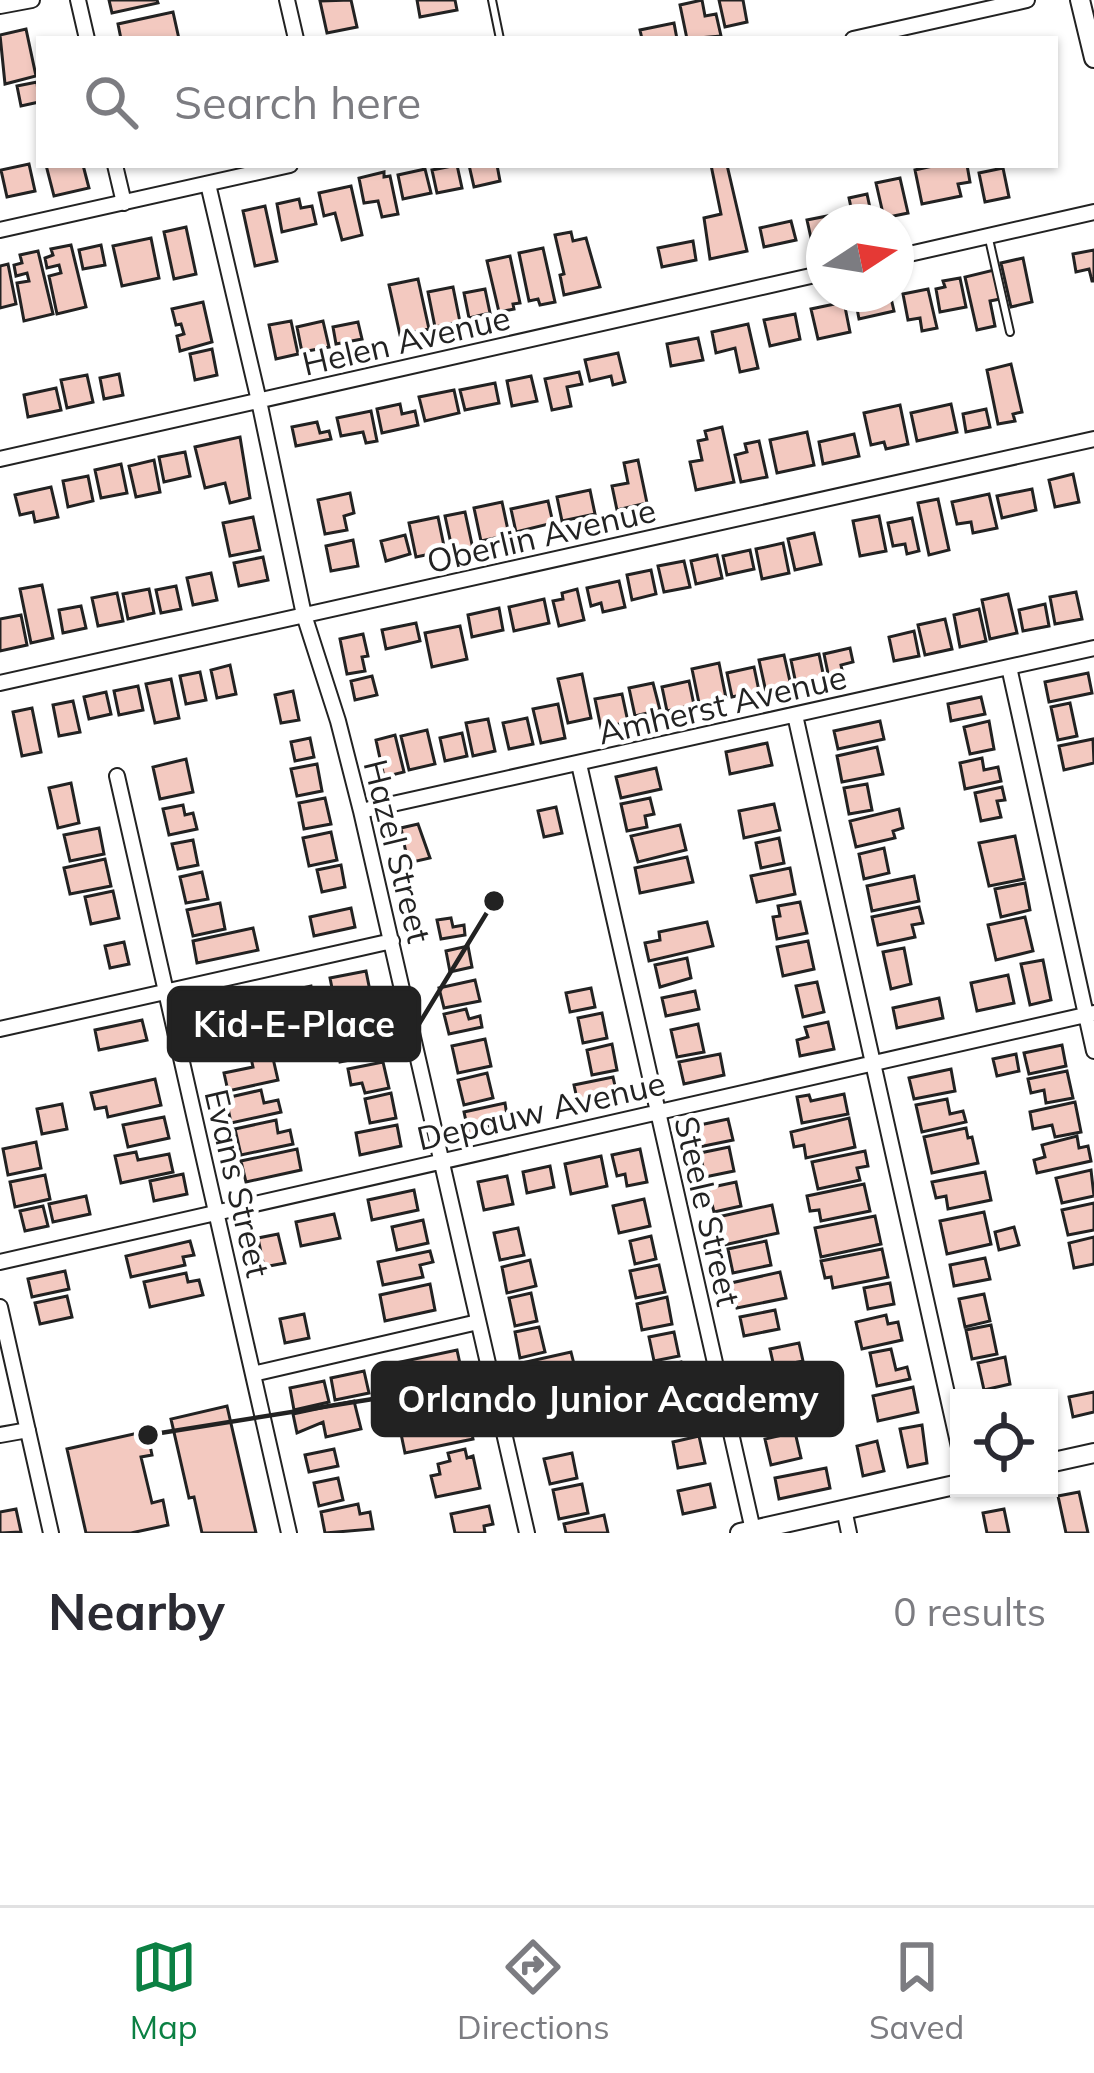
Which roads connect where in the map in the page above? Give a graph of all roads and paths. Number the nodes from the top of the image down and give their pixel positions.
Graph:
1 (32, 0) edge
2 (78, 0) edge
3 (287, 0) edge
4 (491, 0) edge
5 (1027, 0) edge
6 (1080, 0) edge
7 (0, 7) edge
8 (86, 36) edge
9 (295, 36) edge
10 (499, 36) edge
11 (866, 36) edge
12 (1094, 58) edge
13 (117, 168) edge
14 (277, 168) edge
15 (208, 184) junction
16 (124, 203) junction
17 (1094, 212) edge
18 (0, 230) edge
19 (988, 236) junction
20 (914, 253) edge
21 (806, 277) edge
22 (1010, 332) dead end
23 (259, 401) junction
24 (1094, 439) edge
25 (0, 459) edge
26 (304, 615) junction
27 (1094, 648) edge
28 (1009, 667) junction
29 (0, 683) edge
30 (795, 715) junction
31 (579, 764) junction
32 (117, 776) dead end
33 (361, 811) junction
34 (392, 941) junction
35 (166, 992) junction
36 (1090, 1014) edge
37 (0, 1029) edge
38 (1094, 1051) edge
39 (872, 1066) junction
40 (657, 1112) junction
41 (441, 1160) junction
42 (217, 1211) junction
43 (0, 1262) edge
44 (0, 1307) edge
45 (478, 1322) junction
46 (253, 1374) junction
47 (496, 1401) junction
48 (950, 1408) edge
49 (413, 1420) dead end
50 (28, 1430) junction
51 (0, 1435) edge
52 (1094, 1453) edge
53 (1058, 1461) edge
54 (950, 1486) edge
55 (844, 1509) junction
56 (747, 1532) edge
57 (51, 1533) edge
58 (289, 1533) edge
59 (527, 1533) edge
60 (849, 1533) edge

1 - 7 street
2 - 8 street
3 - 9 street
4 - 10 lane
5 - 11 street
6 - 12 street
13 - 16 street
14 - 15 street
15 - 16 street
15 - 23 street, Hazel Street
16 - 18 street
17 - 19 street
19 - 20 street
19 - 22 lane
21 - 23 street, Helen Avenue
23 - 25 street, Helen Avenue
23 - 26 street, Hazel Street
24 - 26 street, Oberlin Avenue
26 - 29 street, Oberlin Avenue
26 - 33 street, Hazel Street
27 - 28 street, Amherst Avenue
28 - 30 street, Amherst Avenue
28 - 36 street
30 - 31 street, Amherst Avenue
30 - 39 street
31 - 33 street, Amherst Avenue
31 - 40 street, Steele Street
32 - 35 street, Evans Street
33 - 34 street, Hazel Street
34 - 35 street
34 - 41 street, Hazel Street
35 - 37 street
35 - 42 street, Evans Street
36 - 38 street
36 - 39 street, Depauw Avenue
39 - 40 street, Depauw Avenue
39 - 48 street
40 - 41 street, Depauw Avenue
40 - 56 street, Steele Street
41 - 42 street, Depauw Avenue
41 - 45 street, Hazel Street
42 - 43 street, Depauw Avenue
42 - 46 street, Evans Street
44 - 50 street
45 - 46 street
45 - 47 street, Hazel Street
46 - 58 street, Evans Street
47 - 49 lane
47 - 59 street, Hazel Street
50 - 51 street
50 - 57 street
52 - 53 street
54 - 55 street
55 - 56 street
55 - 60 street

